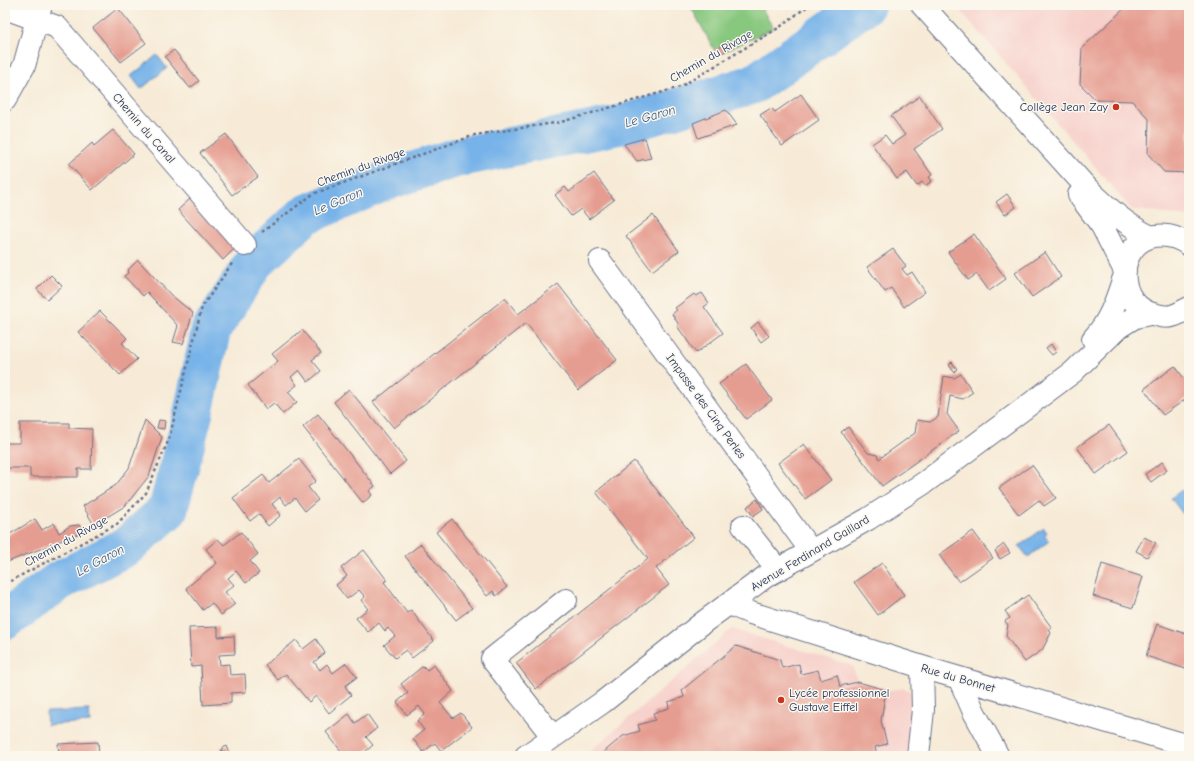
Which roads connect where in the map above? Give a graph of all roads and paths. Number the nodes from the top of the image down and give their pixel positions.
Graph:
1 (809, 5) edge
2 (5, 8) edge
3 (37, 10) edge
4 (927, 10) edge
5 (5, 100) edge
6 (1056, 154) junction
7 (1151, 237) junction
8 (1186, 238) edge
9 (245, 245) junction
10 (600, 261) dead end
11 (1124, 275) junction
12 (1150, 314) junction
13 (1184, 315) edge
14 (1038, 397) junction
15 (743, 526) dead end
16 (811, 551) junction
17 (778, 570) junction
18 (5, 584) edge
19 (566, 600) dead end
20 (729, 604) junction
21 (922, 667) junction
22 (959, 678) junction
23 (553, 737) junction
24 (1189, 746) edge
25 (526, 756) edge
26 (918, 756) edge
27 (998, 756) edge

1 - 9 path, Chemin du Rivage
2 - 3 street, Chemin du Canal
3 - 5 street
3 - 9 street, Chemin du Canal
4 - 6 street
6 - 7 street
6 - 11 street
7 - 8 street
7 - 11 street, Avenue Ferdinand Gaillard
9 - 18 path, Chemin du Rivage
10 - 16 street, Impasse des Cinq Perles
11 - 12 street
11 - 14 street, Avenue Ferdinand Gaillard
12 - 13 street
12 - 14 street, Avenue Ferdinand Gaillard
14 - 16 street, Avenue Ferdinand Gaillard
15 - 17 street
16 - 17 street, Avenue Ferdinand Gaillard
17 - 20 street, Avenue Ferdinand Gaillard
19 - 23 street
20 - 21 street, Rue du Bonnet
20 - 23 street, Avenue Ferdinand Gaillard
21 - 22 street, Rue du Bonnet
21 - 26 street
22 - 24 street, Rue du Bonnet
22 - 27 street
23 - 25 street, Avenue Ferdinand Gaillard

